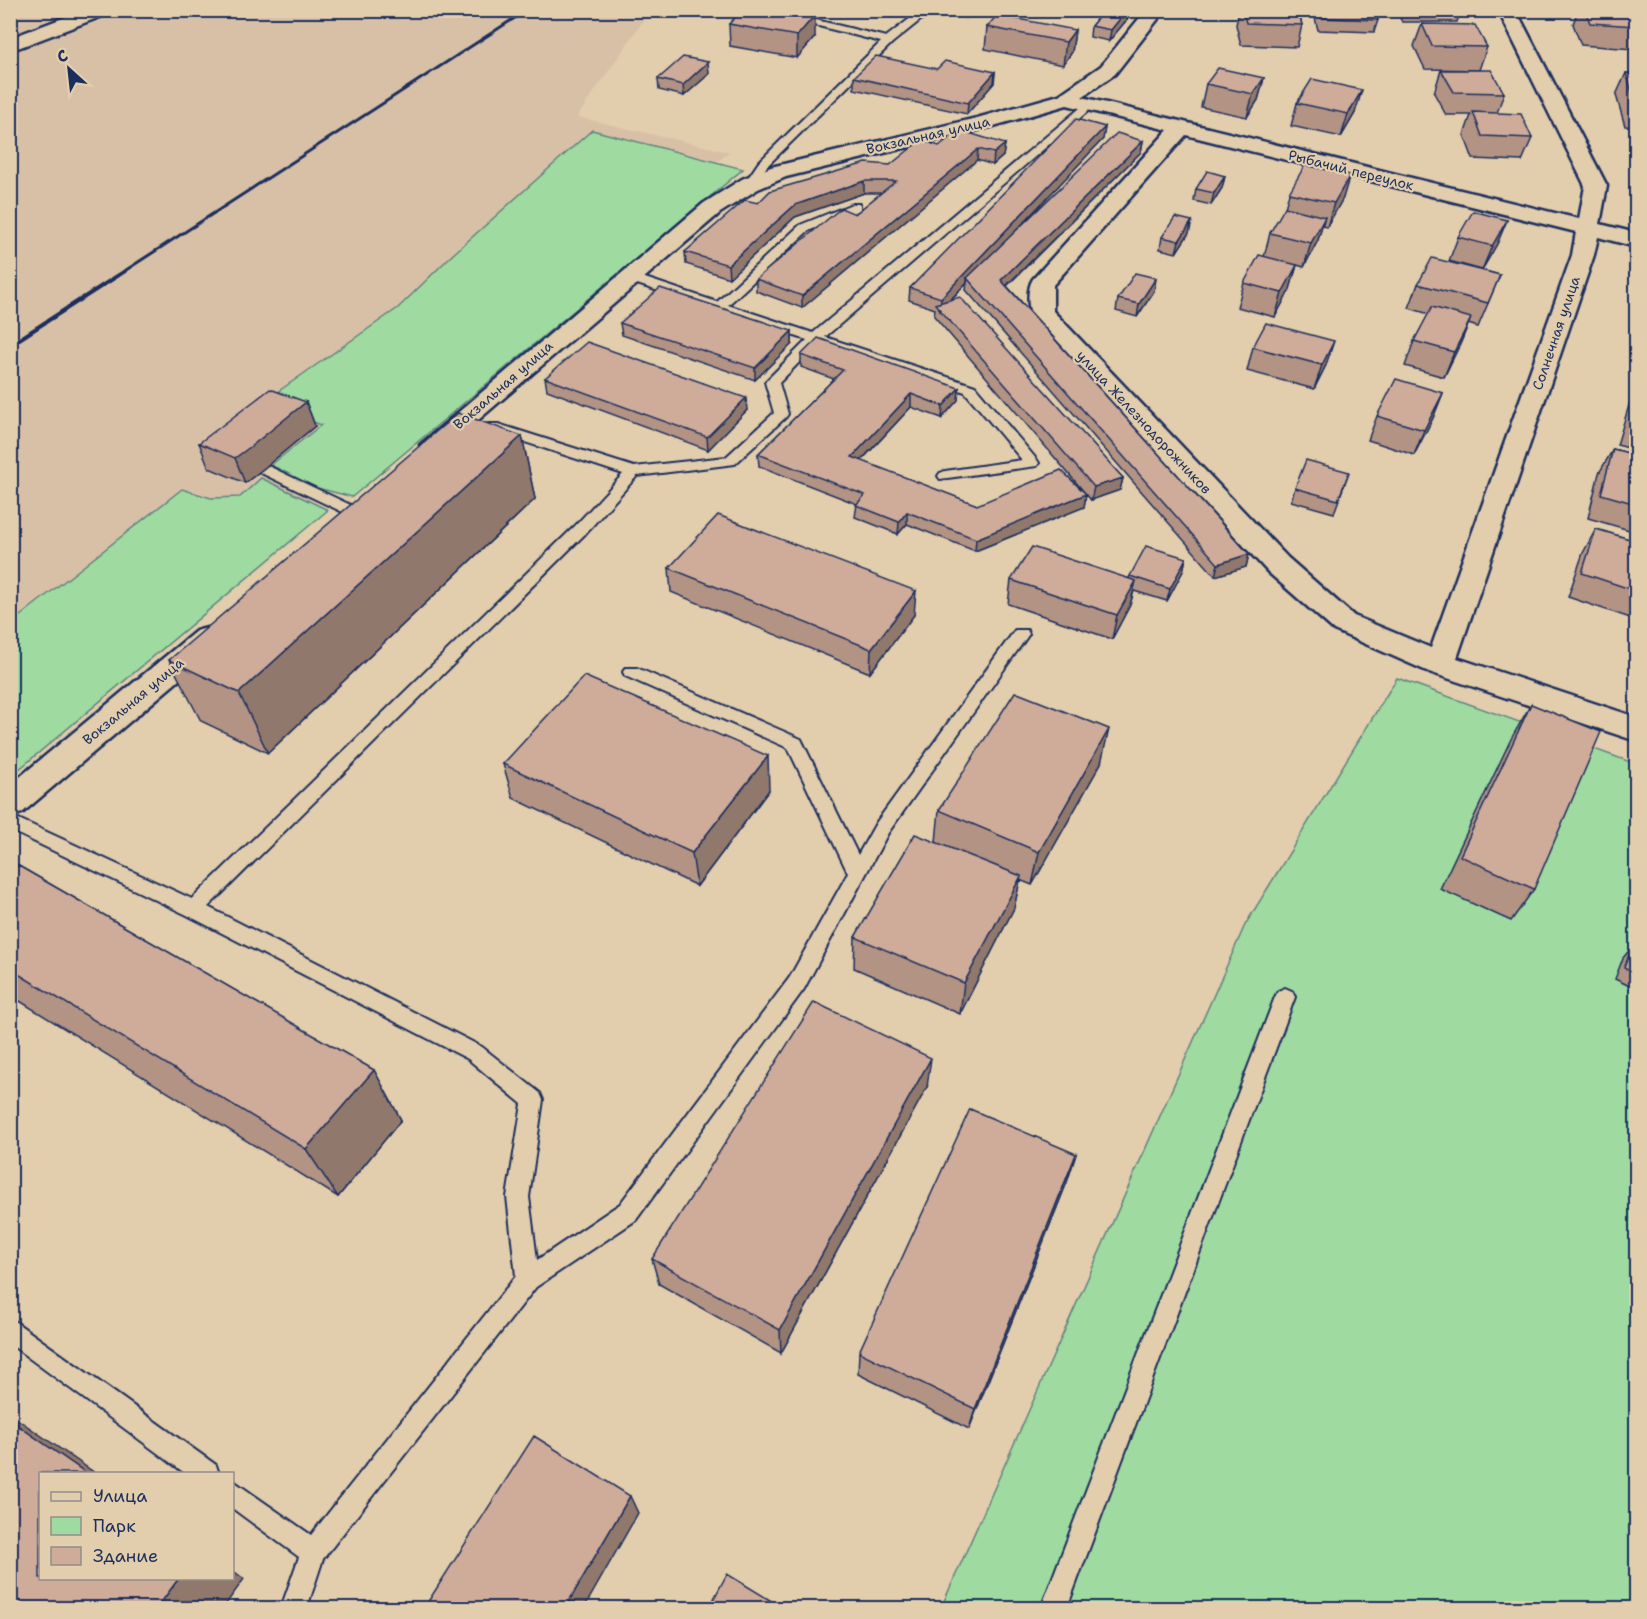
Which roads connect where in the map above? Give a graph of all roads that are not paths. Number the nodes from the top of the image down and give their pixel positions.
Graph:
1 (102, 10) edge
2 (761, 10) edge
3 (928, 10) edge
4 (1156, 10) edge
5 (1507, 10) edge
6 (888, 40) junction
7 (10, 45) edge
8 (1078, 102) junction
9 (1180, 129) junction
10 (750, 184) junction
11 (856, 207) dead end
12 (1589, 228) junction
13 (1636, 240) edge
14 (629, 277) junction
15 (720, 306) junction
16 (817, 337) junction
17 (464, 418) junction
18 (419, 457) edge
19 (264, 469) dead end
20 (633, 471) junction
21 (945, 476) dead end
22 (356, 513) edge
23 (229, 620) edge
24 (1021, 634) dead end
25 (1440, 664) junction
26 (631, 672) dead end
27 (1636, 729) edge
28 (10, 804) edge
29 (10, 822) edge
30 (856, 873) junction
31 (194, 909) junction
32 (1285, 997) dead end
33 (528, 1279) junction
34 (10, 1329) edge
35 (206, 1472) edge
36 (234, 1493) edge
37 (313, 1552) junction
38 (294, 1608) edge
39 (1054, 1608) edge

1 - 7 street
2 - 6 lane
3 - 6 lane
4 - 8 street
5 - 12 street, Солнечная улица
6 - 10 lane
8 - 9 street, Рыбачий переулок
8 - 10 street, Вокзальная улица
8 - 16 lane
9 - 12 street, Рыбачий переулок
9 - 25 street, улица Железнодорожников
10 - 14 street, Вокзальная улица
11 - 15 lane
12 - 13 street, Рыбачий переулок
12 - 25 street, Солнечная улица
14 - 15 lane
14 - 17 street, Вокзальная улица
15 - 16 lane
16 - 20 lane
16 - 21 lane
17 - 18 street, Вокзальная улица
17 - 20 lane
19 - 22 lane
20 - 31 lane
23 - 28 street, Вокзальная улица
24 - 30 lane
25 - 27 street, улица Железнодорожников
26 - 30 lane
29 - 31 lane
30 - 33 lane
31 - 33 lane
32 - 39 lane
33 - 37 lane
34 - 35 lane
36 - 37 lane
37 - 38 lane

